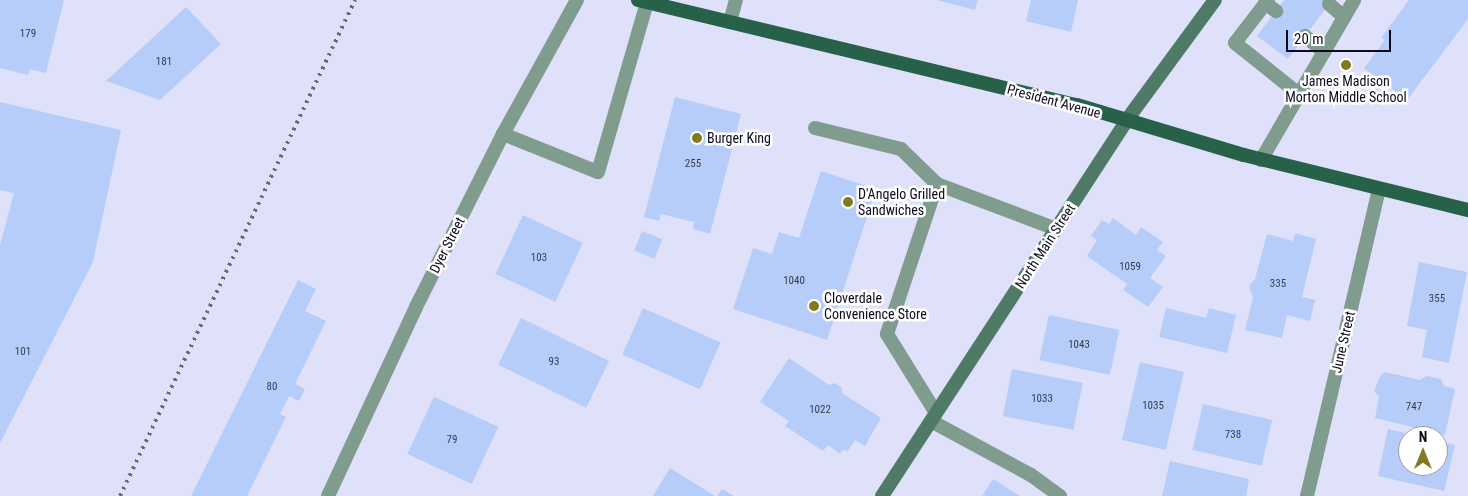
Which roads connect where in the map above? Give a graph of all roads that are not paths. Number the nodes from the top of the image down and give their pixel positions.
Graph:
1 (577, 0) edge
2 (736, 0) edge
3 (1215, 0) edge
4 (1354, 0) edge
5 (642, 1) edge
6 (1329, 4) dead end
7 (1270, 5) edge
8 (1344, 17) junction
9 (730, 22) junction
10 (1305, 36) dead end
11 (1324, 52) junction
12 (1299, 94) junction
13 (1126, 121) junction
14 (815, 128) dead end
15 (503, 134) junction
16 (1261, 160) junction
17 (937, 184) junction
18 (1379, 189) junction
19 (1468, 210) edge
20 (1056, 229) junction
21 (933, 417) junction
22 (328, 496) edge
23 (882, 496) edge
24 (1060, 496) edge
25 (1306, 496) edge

1 - 15 street, Dyer Street
2 - 9 street
3 - 13 main road, North Main Street
4 - 8 street
5 - 9 main road, President Avenue
5 - 15 street
6 - 8 street
7 - 12 street
8 - 11 street
9 - 13 main road, President Avenue
10 - 11 street
11 - 12 street
12 - 16 street
13 - 16 main road, President Avenue
13 - 20 main road, North Main Street
14 - 17 street
15 - 22 street, Dyer Street
16 - 18 main road, President Avenue
17 - 20 street
17 - 21 street
18 - 19 main road, President Avenue
18 - 25 street, June Street
20 - 21 main road, North Main Street
21 - 23 main road, North Main Street
21 - 24 street

